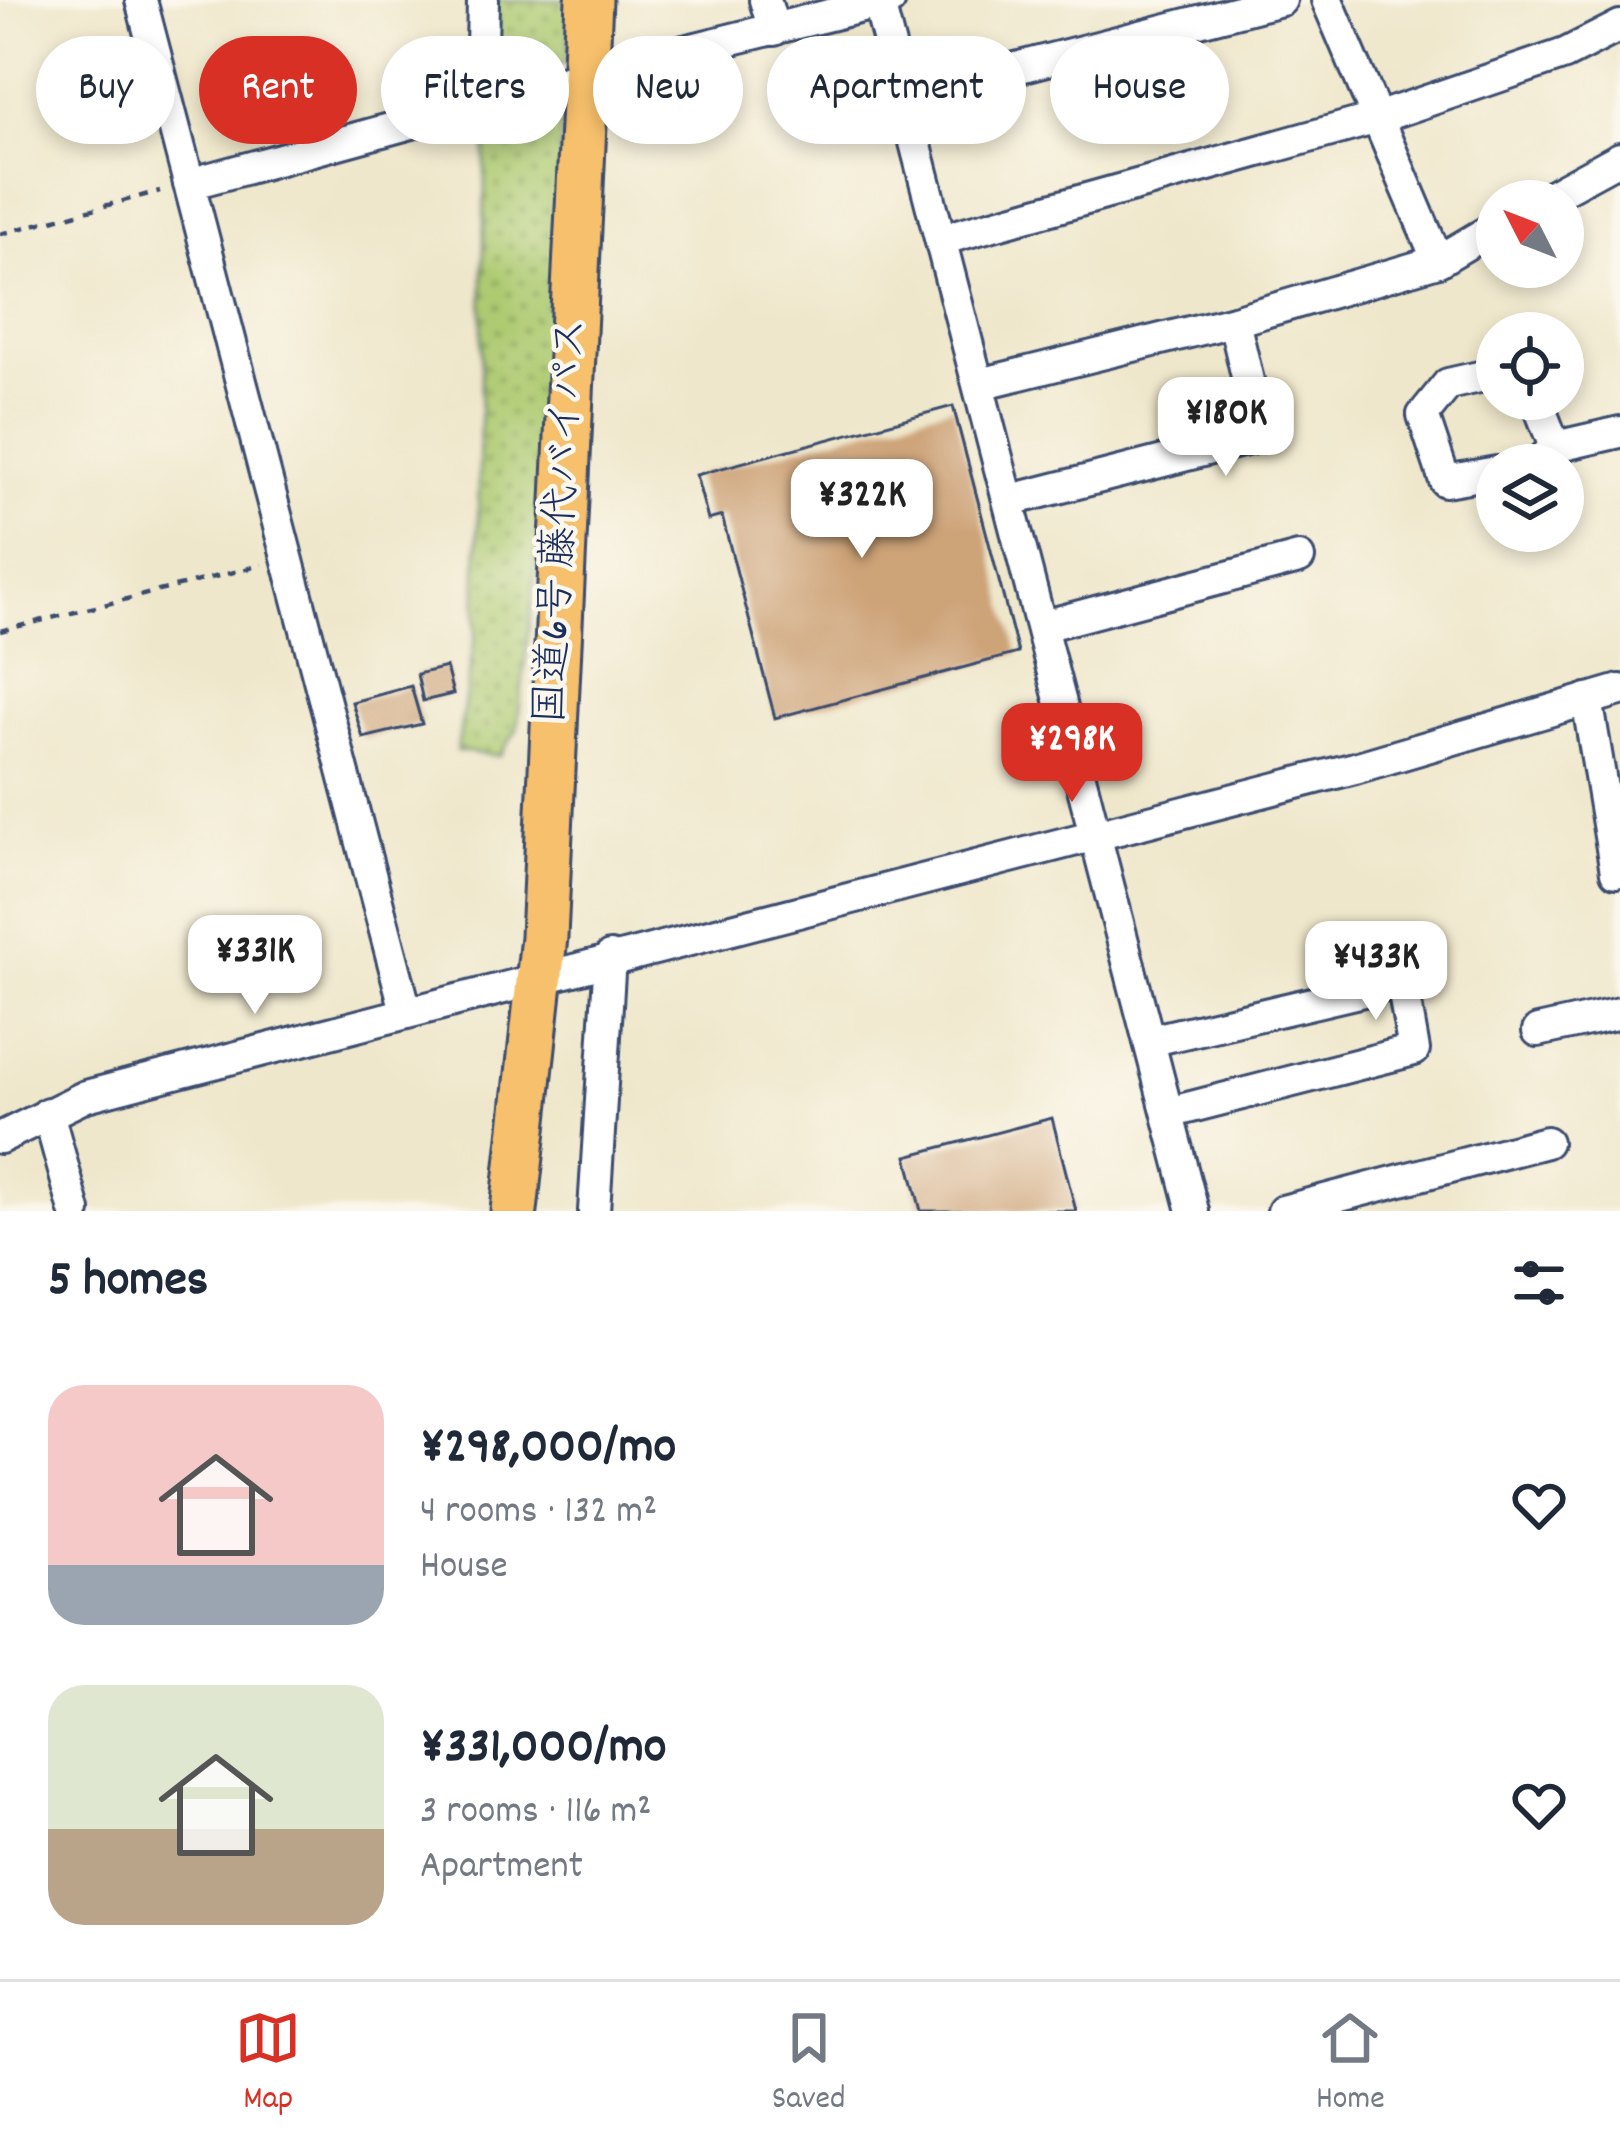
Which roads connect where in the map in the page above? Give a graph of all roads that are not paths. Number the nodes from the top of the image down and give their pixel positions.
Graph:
1 (141, 0) edge
2 (483, 0) edge
3 (590, 0) edge
4 (1281, 0) edge
5 (1327, 0) edge
6 (883, 1) edge
7 (769, 15) edge
8 (1620, 26) edge
9 (482, 36) edge
10 (892, 36) edge
11 (1026, 66) edge
12 (587, 75) junction
13 (569, 80) edge
14 (1374, 118) junction
15 (381, 132) edge
16 (920, 144) edge
17 (1620, 158) edge
18 (1580, 180) edge
19 (189, 184) junction
20 (943, 238) junction
21 (1476, 238) edge
22 (1438, 261) junction
23 (1234, 321) junction
24 (1476, 378) edge
25 (980, 385) junction
26 (1620, 432) edge
27 (1583, 444) edge
28 (1476, 476) edge
29 (1011, 500) junction
30 (1299, 558) dead end
31 (1043, 626) junction
32 (1620, 690) edge
33 (1587, 699) junction
34 (1095, 833) junction
35 (1616, 872) dead end
36 (610, 957) junction
37 (540, 976) junction
38 (406, 1011) junction
39 (1620, 1013) edge
40 (1538, 1031) dead end
41 (537, 1041) junction
42 (1149, 1041) junction
43 (47, 1113) junction
44 (1168, 1113) junction
45 (0, 1138) edge
46 (1546, 1142) dead end
47 (75, 1211) edge
48 (514, 1211) edge
49 (542, 1211) edge
50 (594, 1211) edge
51 (1193, 1211) edge
52 (1283, 1211) edge

1 - 19 street
2 - 9 street
3 - 12 highway, 国道6号 藤代バイパス
4 - 11 street
5 - 14 street
6 - 7 street
6 - 10 street
7 - 12 street
8 - 14 street
12 - 13 street
12 - 37 highway, 国道6号 藤代バイパス
14 - 20 street
14 - 22 street
15 - 19 street
16 - 20 street
17 - 18 street
19 - 38 street
20 - 25 street
21 - 22 street
22 - 23 street
23 - 25 street
23 - 29 street
24 - 28 street
25 - 29 street
26 - 27 street
29 - 31 street
30 - 31 street
31 - 34 street
32 - 33 street
33 - 34 street
33 - 35 street
34 - 36 street
34 - 42 street
36 - 37 street
36 - 50 street
37 - 38 street
37 - 41 highway, 国道6号 藤代バイパス
38 - 43 street
39 - 40 street
41 - 48 highway, 国道6号 藤代バイパス
41 - 49 highway, 国道6号 藤代バイパス
42 - 44 street
42 - 44 street
43 - 45 street
43 - 47 street
44 - 51 street
46 - 52 street

